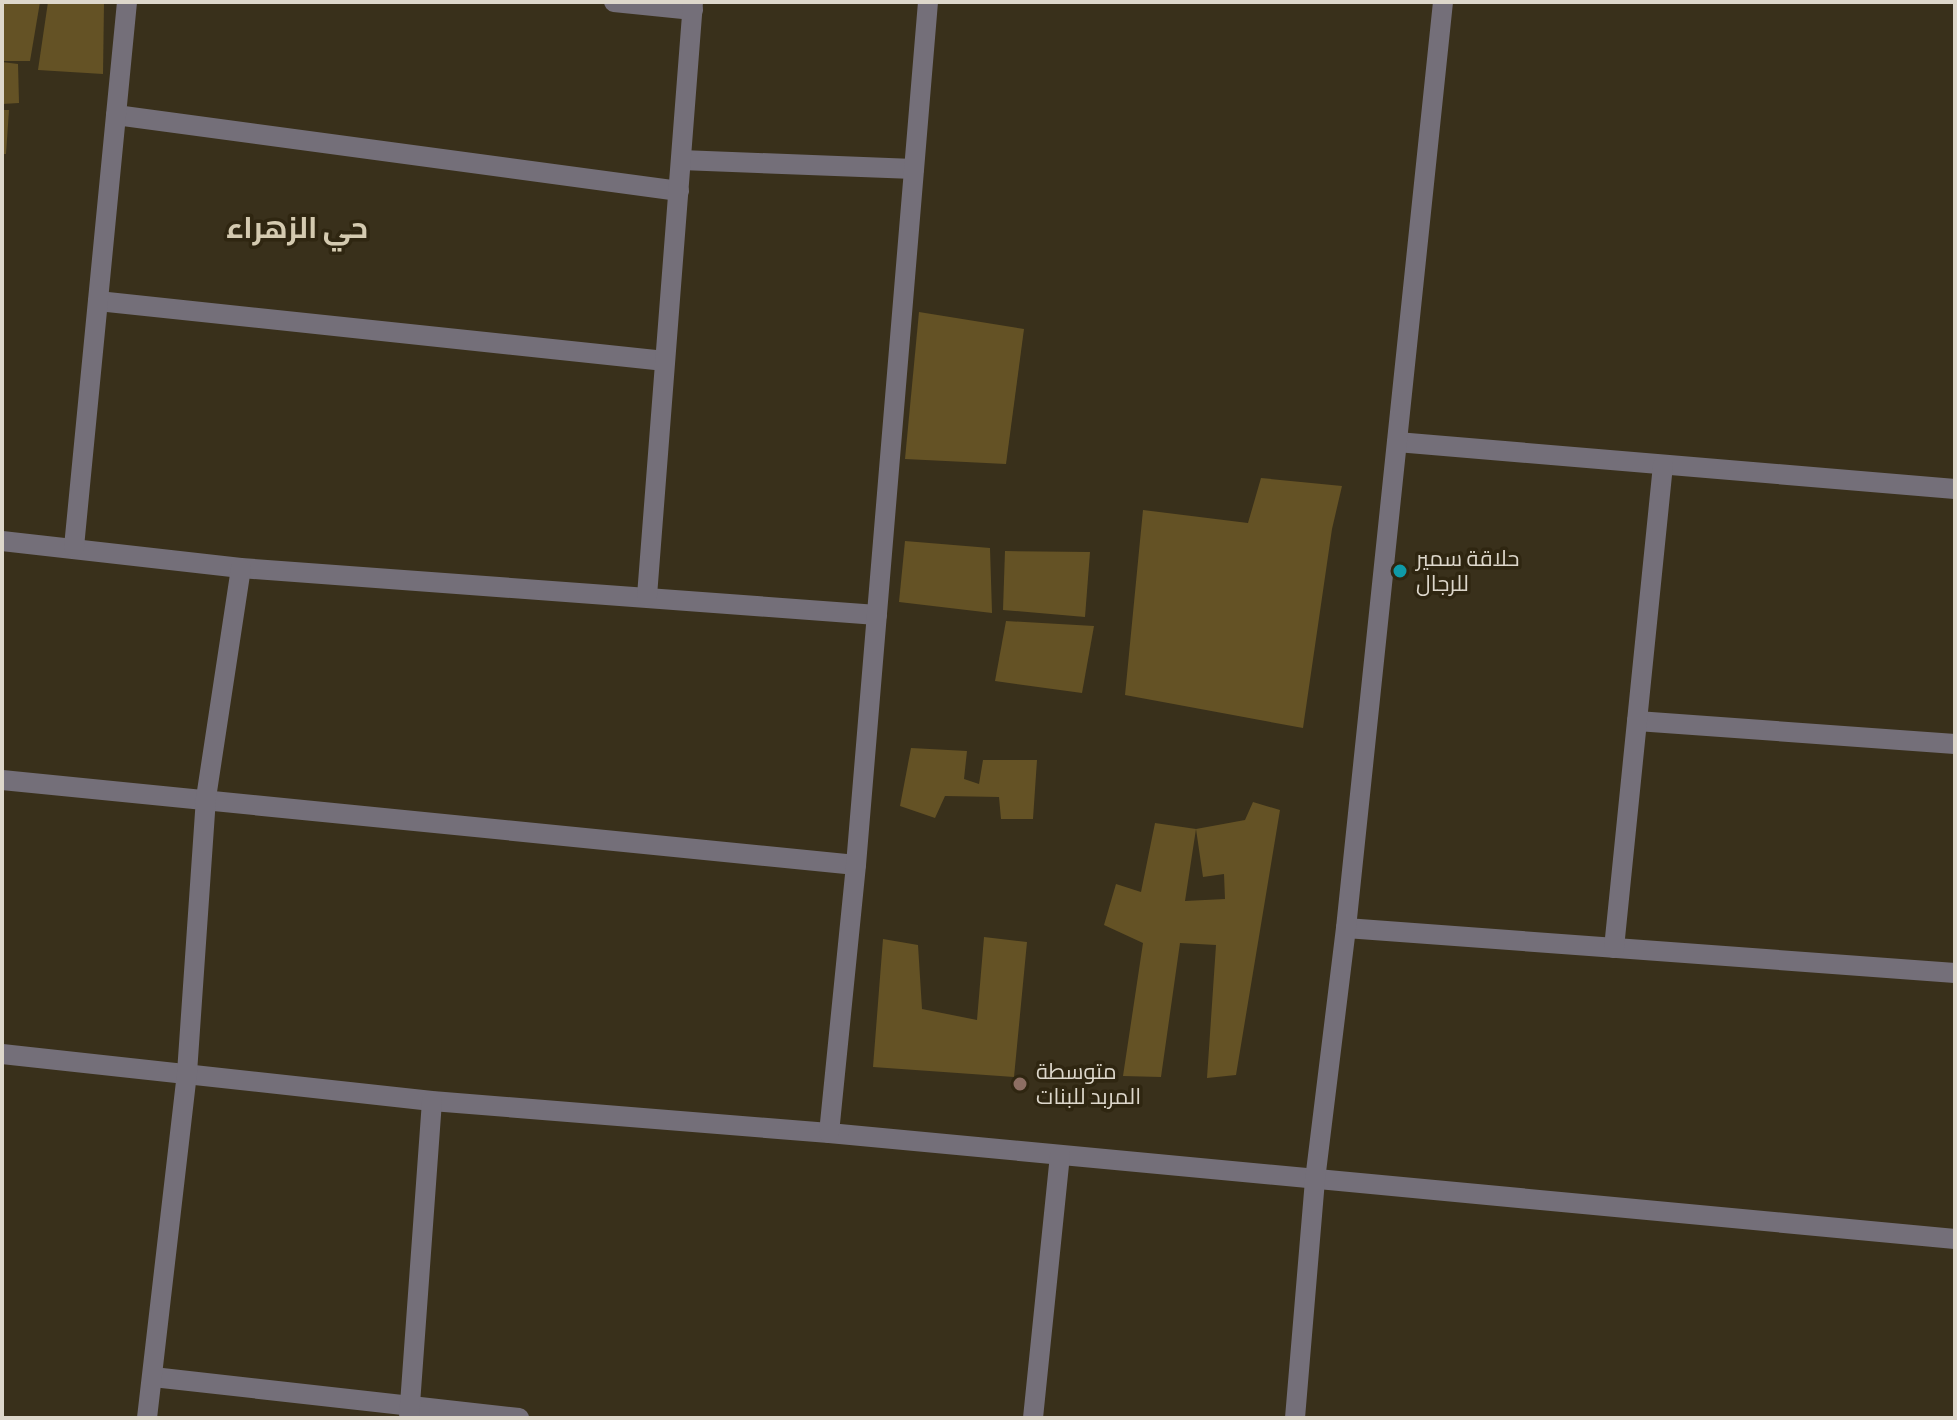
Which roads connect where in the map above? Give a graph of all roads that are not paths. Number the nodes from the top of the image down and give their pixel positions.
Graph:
1 (127, 2) edge
2 (614, 2) edge
3 (928, 2) edge
4 (1443, 2) edge
5 (693, 6) edge
6 (116, 115) junction
7 (681, 160) junction
8 (914, 169) junction
9 (679, 191) junction
10 (98, 301) junction
11 (665, 361) junction
12 (1397, 442) junction
13 (1663, 465) junction
14 (1955, 489) edge
15 (2, 541) edge
16 (74, 547) junction
17 (241, 568) junction
18 (647, 596) junction
19 (877, 615) junction
20 (1637, 721) junction
21 (1955, 744) edge
22 (2, 780) edge
23 (206, 798) junction
24 (856, 865) junction
25 (1346, 928) junction
26 (1614, 948) junction
27 (1955, 973) edge
28 (2, 1054) edge
29 (187, 1073) junction
30 (432, 1101) junction
31 (829, 1133) junction
32 (1060, 1155) junction
33 (1315, 1180) junction
34 (1955, 1239) edge
35 (153, 1377) junction
36 (409, 1413) edge
37 (147, 1418) edge
38 (519, 1418) edge
39 (1033, 1418) edge
40 (1295, 1418) edge

1 - 6 street
2 - 5 street
3 - 8 street
4 - 12 street
5 - 7 street
6 - 9 street
6 - 10 street
7 - 8 street
7 - 9 street
8 - 19 street
9 - 11 street
10 - 11 street
10 - 16 street
11 - 18 street
12 - 13 street
12 - 25 street
13 - 14 street
13 - 20 street
15 - 16 street
16 - 17 street
17 - 18 street
17 - 23 street
18 - 19 street
19 - 24 street
20 - 21 street
20 - 26 street
22 - 23 street
23 - 24 street
23 - 29 street
24 - 31 street
25 - 26 street
25 - 33 street
26 - 27 street
28 - 29 street
29 - 30 street
29 - 35 street
30 - 31 street
30 - 36 street
31 - 32 street
32 - 33 street
32 - 39 street
33 - 34 street
33 - 40 street
35 - 36 street
35 - 37 street
36 - 38 street

